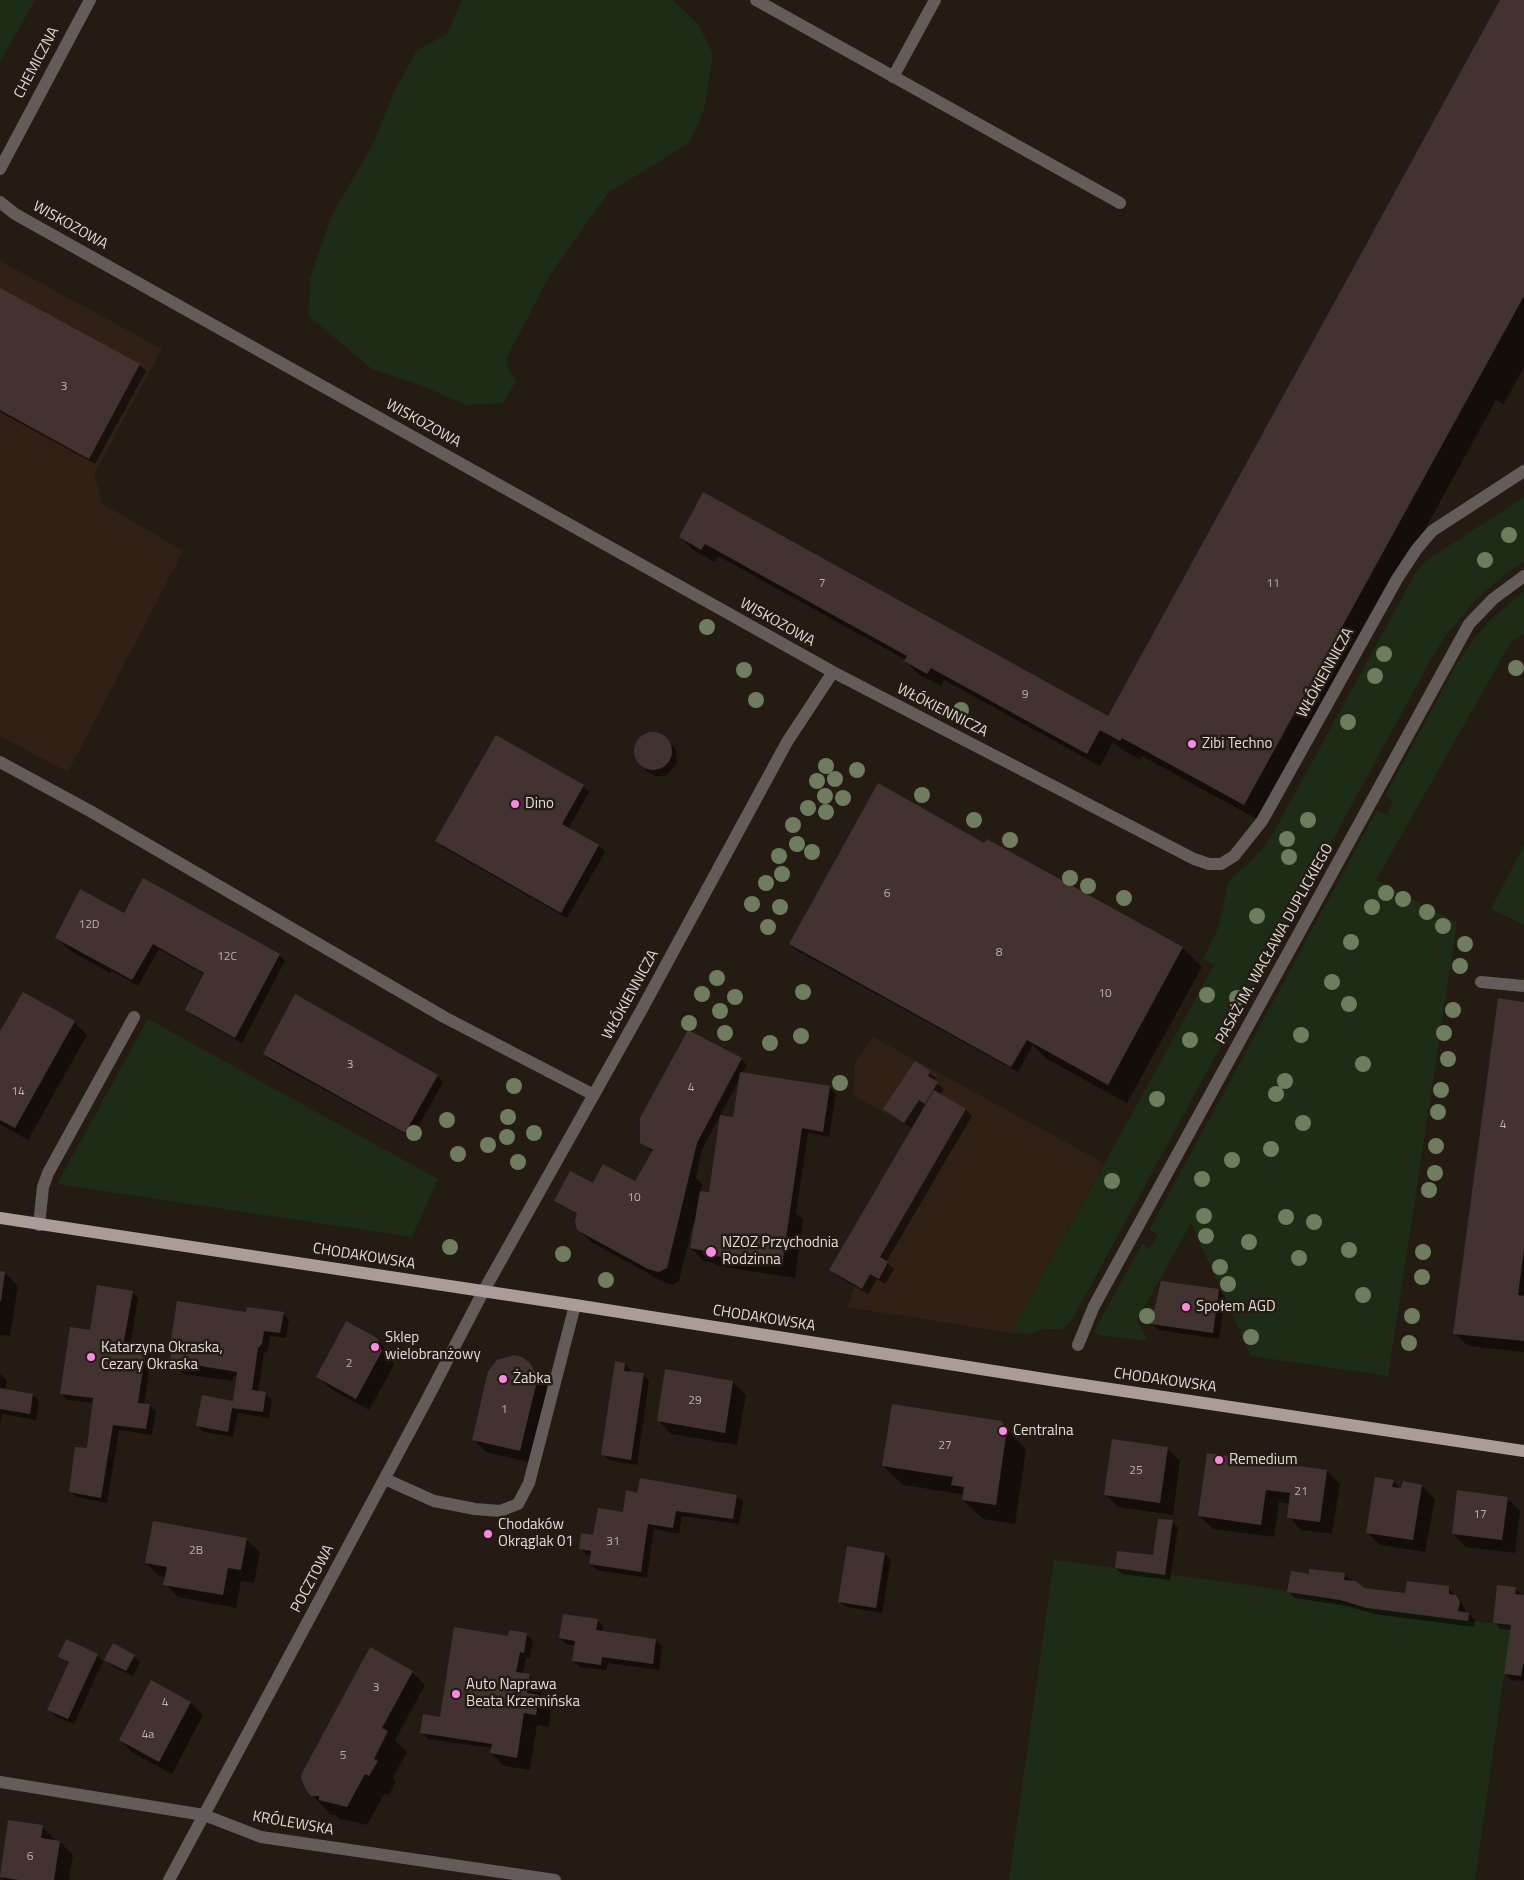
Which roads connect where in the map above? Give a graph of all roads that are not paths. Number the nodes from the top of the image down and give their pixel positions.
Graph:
1 (90, 0) edge
2 (756, 0) edge
3 (936, 0) edge
4 (893, 77) junction
5 (0, 169) edge
6 (0, 202) edge
7 (1120, 203) dead end
8 (1524, 471) edge
9 (1524, 576) edge
10 (832, 672) junction
11 (0, 762) edge
12 (1481, 982) dead end
13 (1524, 986) edge
14 (134, 1017) dead end
15 (594, 1095) junction
16 (0, 1218) edge
17 (40, 1225) junction
18 (483, 1292) junction
19 (575, 1305) junction
20 (1078, 1345) dead end
21 (1524, 1450) edge
22 (385, 1479) junction
23 (0, 1782) edge
24 (204, 1815) junction
25 (169, 1880) edge
26 (555, 1880) edge

1 - 5 street, CHEMICZNA
2 - 4 street
3 - 4 street
4 - 7 street
6 - 10 street, WISKOZOWA
8 - 10 street, WŁÓKIENNICZA
9 - 20 street, PASAŻ IM. WACŁAWA DUPLICKIEGO
10 - 15 street, WŁÓKIENNICZA
11 - 15 street
12 - 13 street
14 - 17 street
15 - 18 street, WŁÓKIENNICZA
16 - 17 main road, CHODAKOWSKA
17 - 18 main road, CHODAKOWSKA
18 - 19 main road, CHODAKOWSKA
18 - 22 street, POCZTOWA
19 - 21 main road, CHODAKOWSKA
19 - 22 street
22 - 24 street, POCZTOWA
23 - 24 street, KRÓLEWSKA
24 - 25 street, POCZTOWA
24 - 26 street, KRÓLEWSKA

